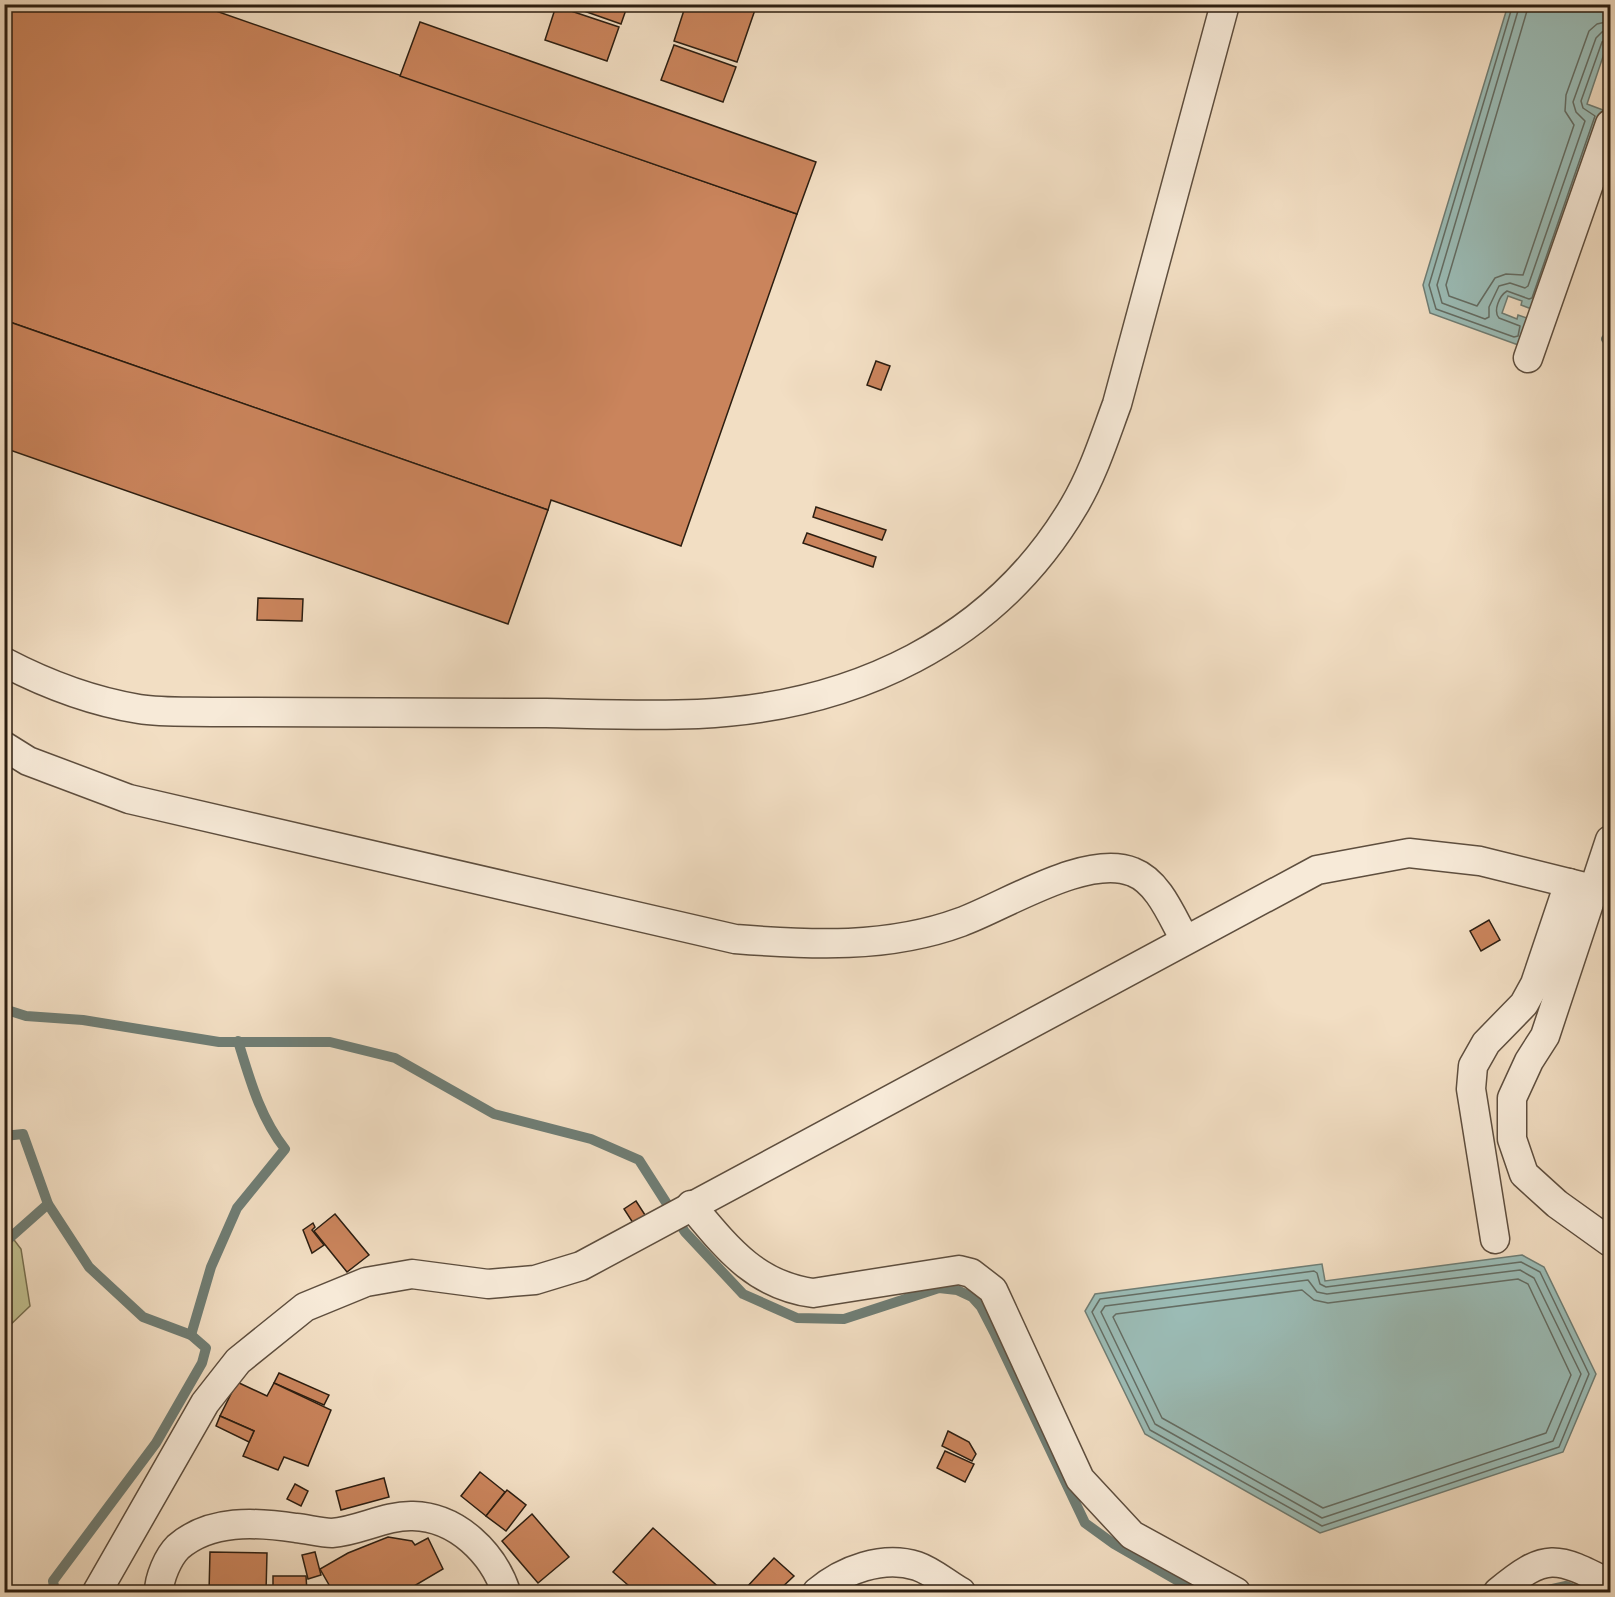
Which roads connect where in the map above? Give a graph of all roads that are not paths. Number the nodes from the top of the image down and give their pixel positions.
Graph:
1 (1225, 4) edge
2 (1611, 124) edge
3 (1528, 358) dead end
4 (4, 662) edge
5 (4, 746) edge
6 (1611, 840) edge
7 (1581, 886) junction
8 (1185, 940) junction
9 (678, 1213) junction
10 (1495, 1239) dead end
11 (1611, 1242) edge
12 (1611, 1584) edge
13 (97, 1593) edge
14 (159, 1593) edge
15 (506, 1593) edge
16 (817, 1593) edge
17 (961, 1593) edge
18 (1236, 1593) edge
19 (1498, 1593) edge

1 - 4 street
2 - 3 street
5 - 8 street
6 - 7 street
7 - 8 street
7 - 10 street
7 - 11 street
8 - 9 street
9 - 13 street
9 - 18 street
12 - 19 street
14 - 15 street
16 - 17 street

